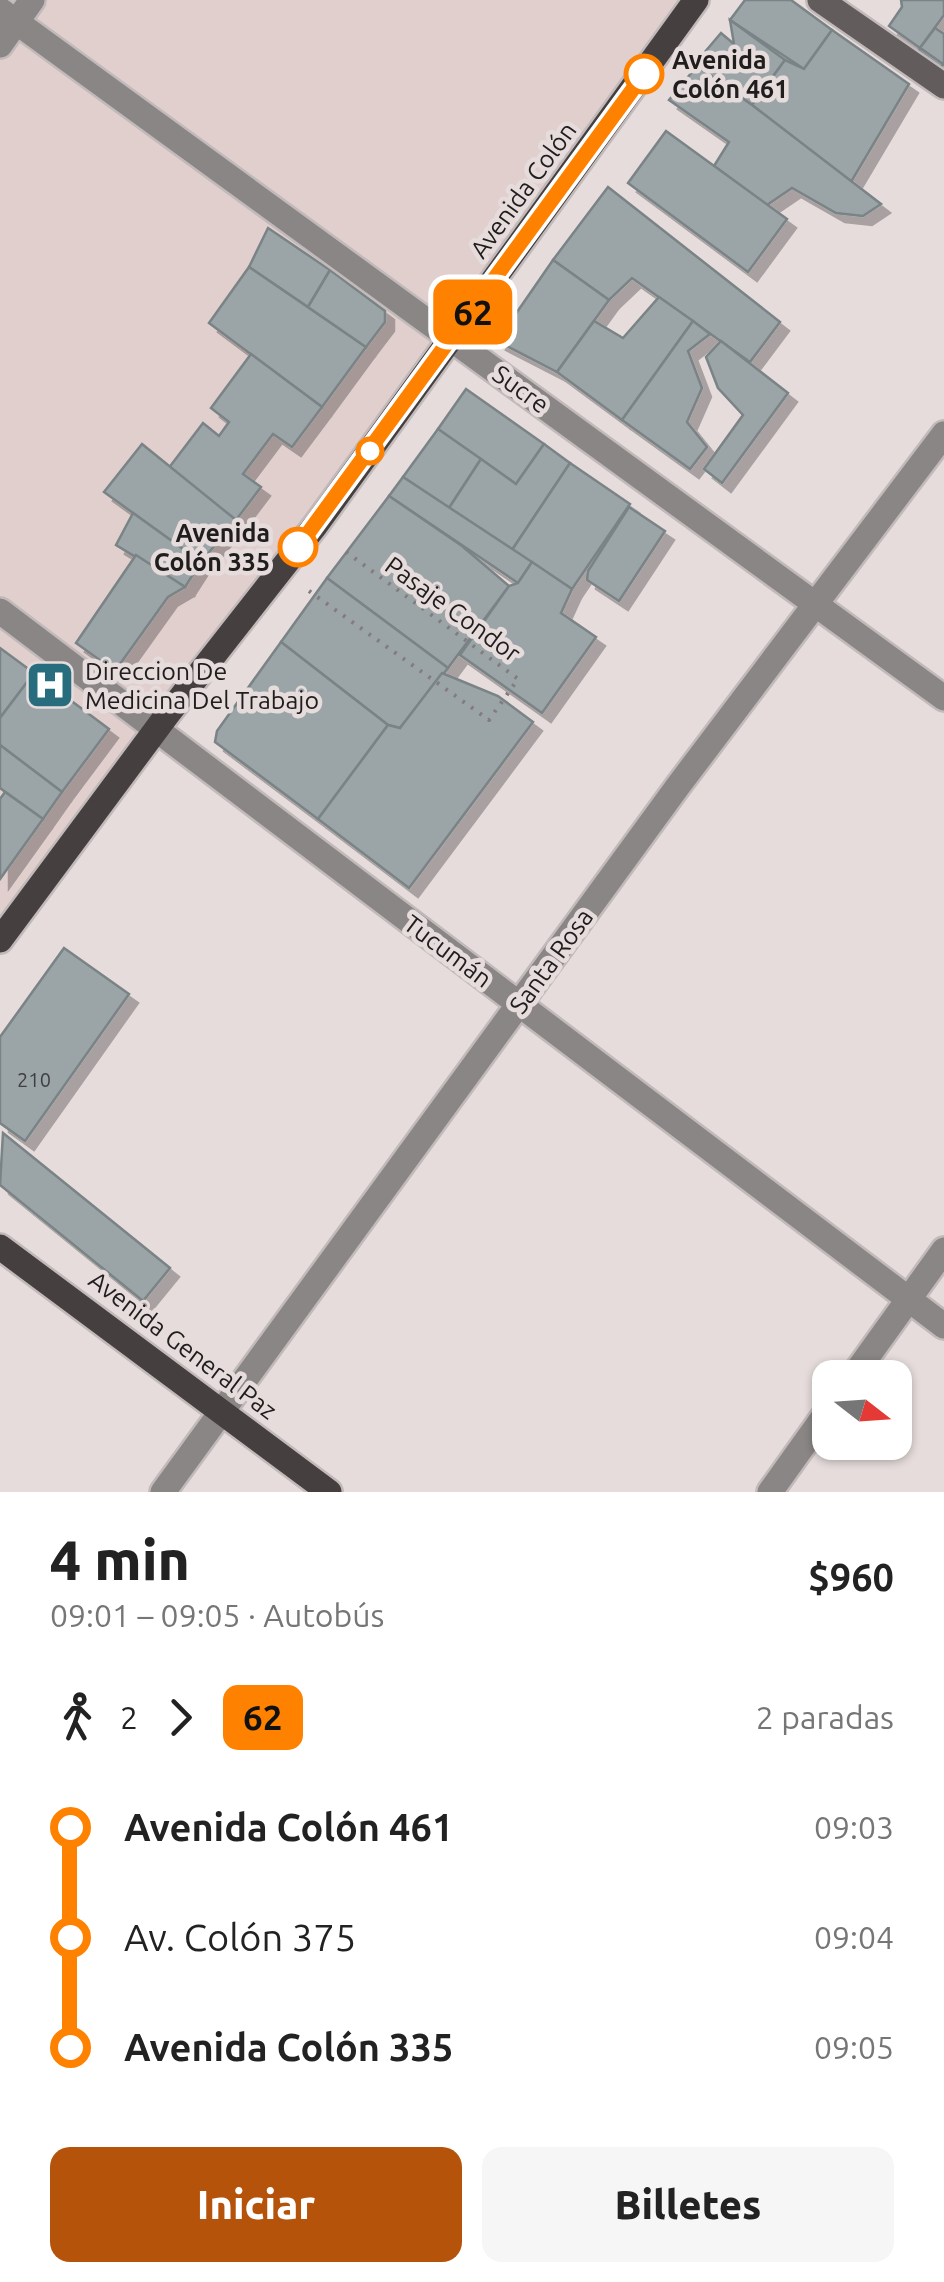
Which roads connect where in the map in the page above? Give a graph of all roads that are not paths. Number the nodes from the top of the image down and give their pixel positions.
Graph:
1 (32, 0) edge
2 (696, 0) edge
3 (820, 0) edge
4 (8, 16) edge
5 (0, 45) edge
6 (944, 86) edge
7 (453, 339) junction
8 (944, 434) edge
9 (816, 603) junction
10 (0, 612) edge
11 (944, 698) edge
12 (156, 729) junction
13 (0, 940) edge
14 (519, 1004) junction
15 (0, 1246) edge
16 (944, 1250) edge
17 (908, 1300) junction
18 (944, 1326) edge
19 (865, 1360) edge
20 (222, 1411) junction
21 (812, 1433) edge
22 (163, 1492) edge
23 (330, 1492) edge
24 (770, 1492) edge

1 - 4 street
2 - 7 main road, Avenida Colón
3 - 6 street
4 - 5 street
4 - 7 street, Sucre
7 - 9 street, Sucre
7 - 12 main road, Avenida Colón
8 - 9 street, Santa Rosa
9 - 11 street, Sucre
9 - 14 street, Santa Rosa
10 - 12 street, Tucumán
12 - 13 main road, Avenida Colón
12 - 14 street, Tucumán
14 - 17 street, Tucumán
14 - 20 street, Santa Rosa
15 - 20 main road, Avenida General Paz
16 - 17 street
17 - 18 street, Tucumán
17 - 19 street
20 - 22 street, Santa Rosa
20 - 23 main road, Avenida General Paz
21 - 24 street

